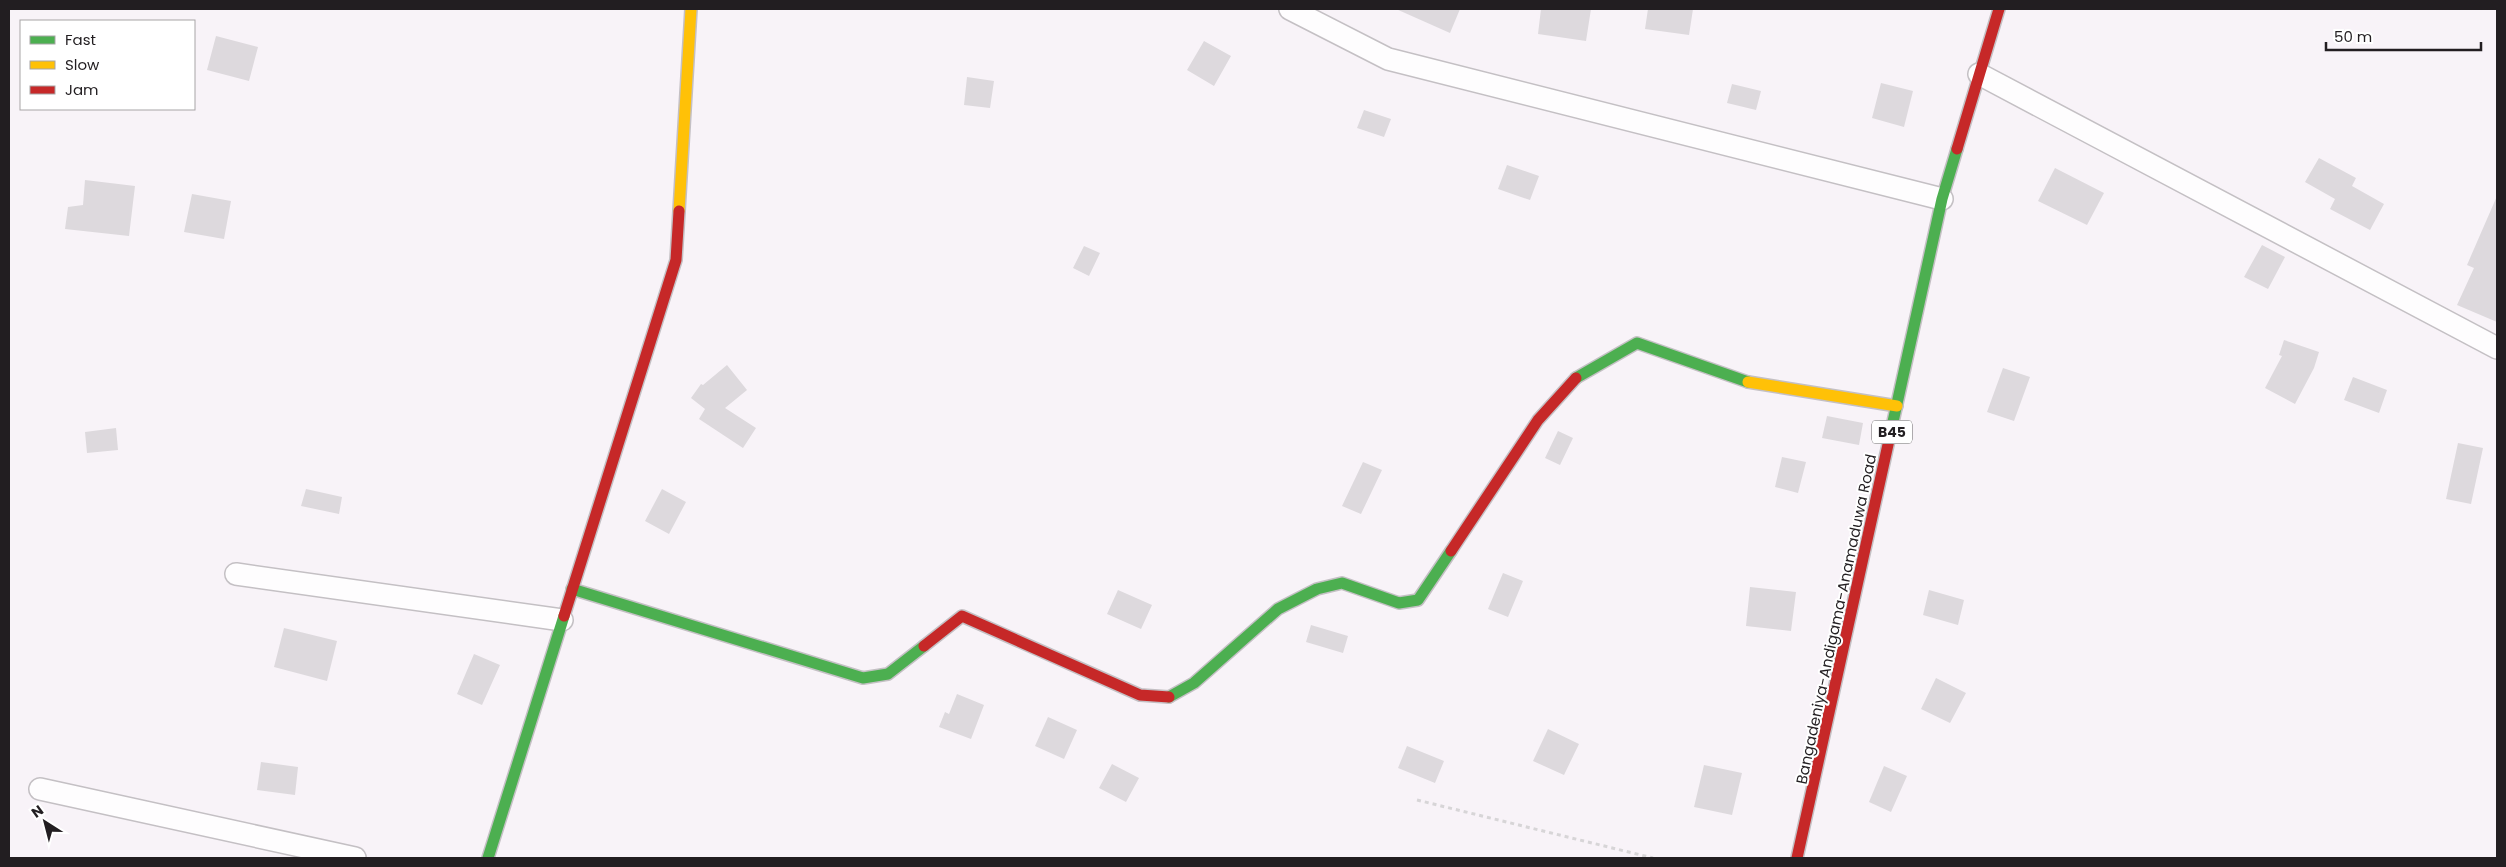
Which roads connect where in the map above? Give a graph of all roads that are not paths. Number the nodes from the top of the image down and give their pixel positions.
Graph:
1 (691, 9) edge
2 (1290, 9) edge
3 (1999, 9) edge
4 (1980, 74) junction
5 (1942, 199) junction
6 (2497, 348) edge
7 (1897, 406) junction
8 (236, 574) dead end
9 (572, 589) junction
10 (562, 620) junction
11 (40, 789) dead end
12 (355, 858) edge
13 (488, 858) edge
14 (1798, 858) edge

1 - 9 street
2 - 5 street
3 - 4 street, Bangadeniya-Andigama-Anamaduwa Road / B45
4 - 5 street, Bangadeniya-Andigama-Anamaduwa Road / B45
4 - 6 street
5 - 7 street, Bangadeniya-Andigama-Anamaduwa Road / B45
7 - 9 street
7 - 14 street, Bangadeniya-Andigama-Anamaduwa Road / B45
8 - 10 street
9 - 10 street
10 - 13 street
11 - 12 street

